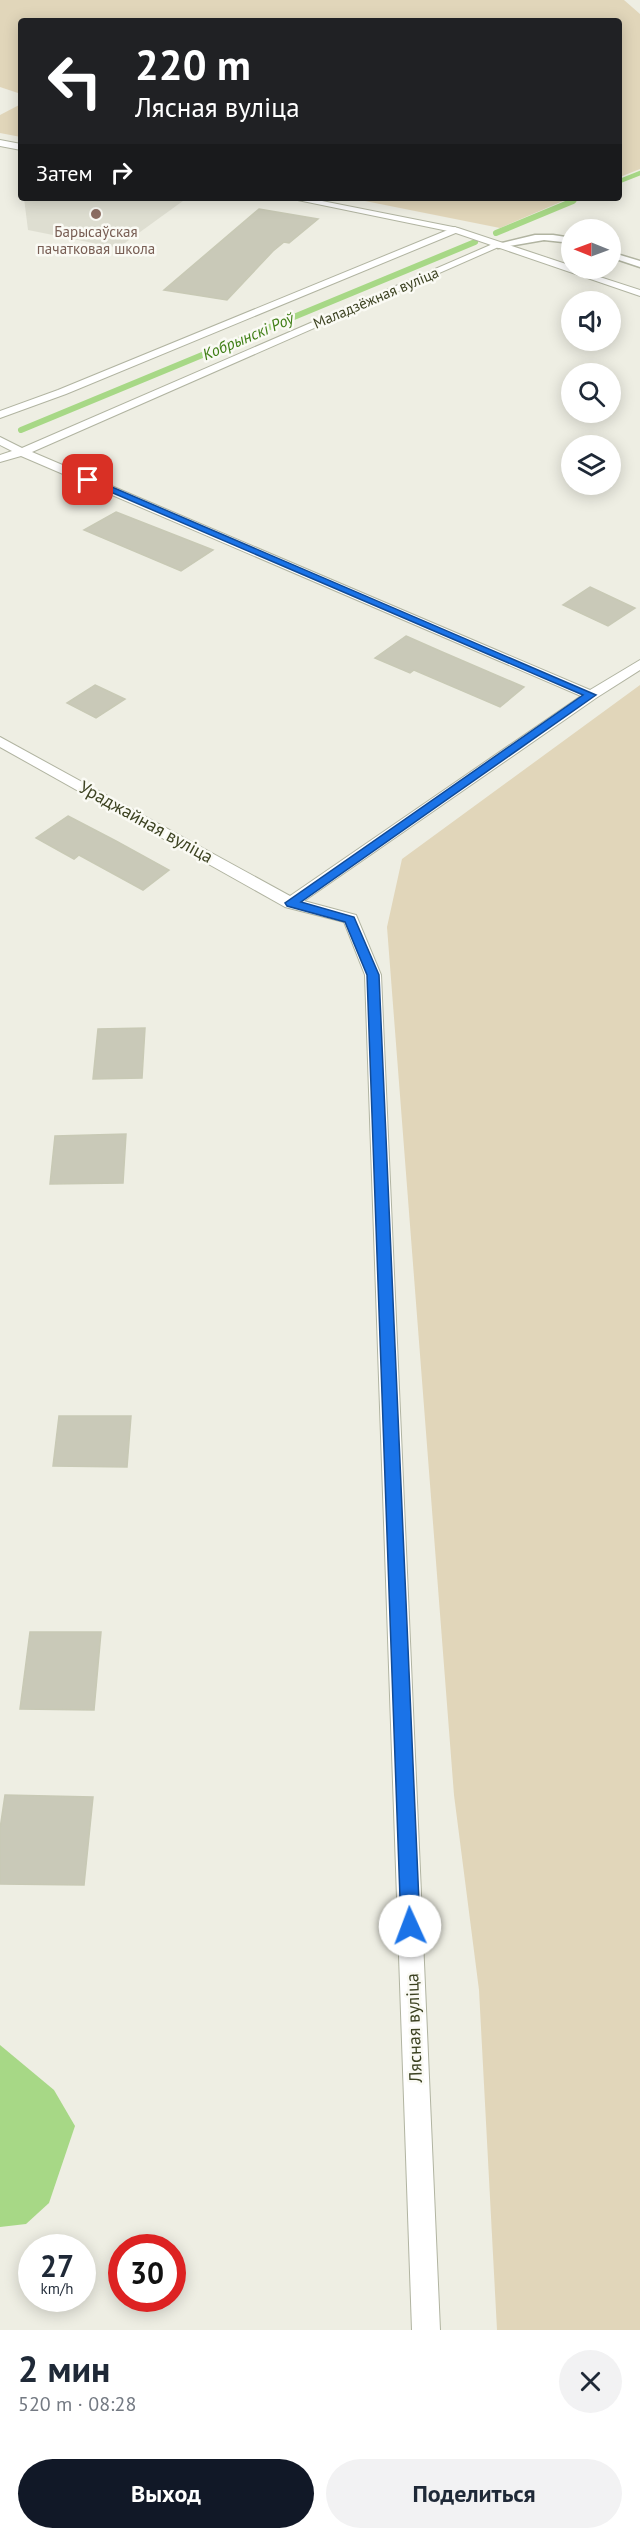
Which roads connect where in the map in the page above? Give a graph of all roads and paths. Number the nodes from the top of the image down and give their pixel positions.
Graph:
1 (0, 143) edge
2 (18, 146) edge
3 (308, 201) edge
4 (455, 231) junction
5 (561, 238) edge
6 (498, 245) junction
7 (621, 258) edge
8 (640, 264) edge
9 (640, 293) edge
10 (0, 415) edge
11 (0, 440) edge
12 (22, 452) junction
13 (0, 459) edge
14 (640, 664) edge
15 (591, 695) junction
16 (0, 741) edge
17 (291, 903) junction
18 (426, 2330) edge

1 - 2 street
3 - 4 street
4 - 6 street
4 - 10 street, Маладзёжная вуліца
5 - 6 lane
6 - 9 street
6 - 12 street, Маладзёжная вуліца
7 - 8 lane
11 - 12 street
12 - 13 street, Маладзёжная вуліца
12 - 15 street
14 - 15 street
15 - 17 street
16 - 17 street, Ураджайная вуліца
17 - 18 street, Лясная вуліца

